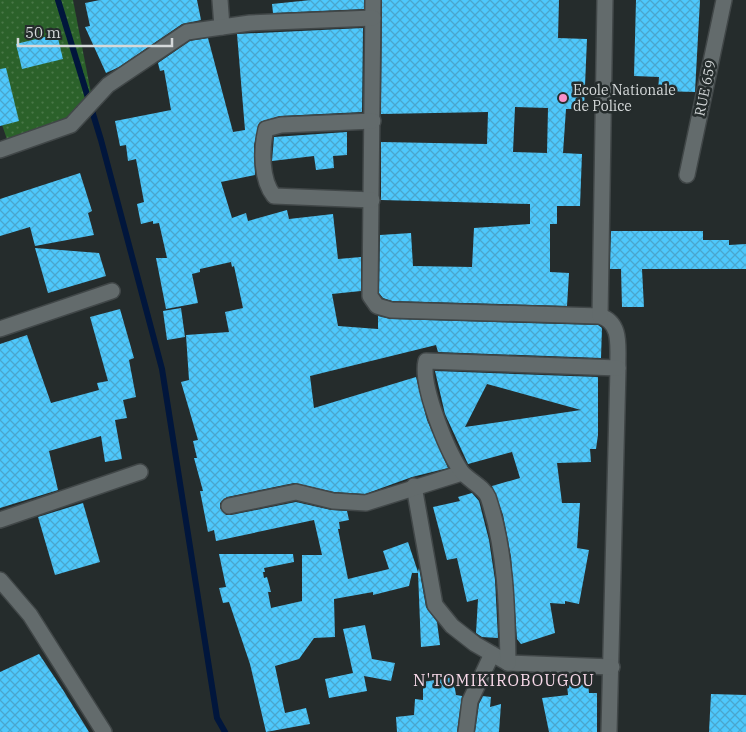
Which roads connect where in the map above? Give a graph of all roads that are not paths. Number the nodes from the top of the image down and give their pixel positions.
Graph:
1 (220, 0) edge
2 (373, 0) edge
3 (605, 0) edge
4 (724, 0) edge
5 (373, 18) junction
6 (222, 27) junction
7 (373, 121) junction
8 (0, 150) edge
9 (686, 175) dead end
10 (372, 200) junction
11 (112, 291) dead end
12 (600, 316) junction
13 (0, 329) edge
14 (618, 368) junction
15 (140, 472) dead end
16 (462, 473) junction
17 (414, 486) junction
18 (229, 506) dead end
19 (0, 520) edge
20 (0, 580) edge
21 (492, 654) junction
22 (508, 663) junction
23 (612, 667) junction
24 (104, 732) edge
25 (466, 732) edge
26 (609, 732) edge

1 - 6 street
2 - 5 street
3 - 12 street
4 - 9 street, RUE 659
5 - 6 street
5 - 7 street
6 - 8 street
7 - 10 street
7 - 10 street
10 - 12 street
11 - 13 street
12 - 14 street
14 - 16 street
14 - 23 street
15 - 19 street
16 - 17 street
16 - 22 street
17 - 18 street
17 - 21 street
20 - 24 street
21 - 22 street
21 - 25 street
22 - 23 street
23 - 26 street

